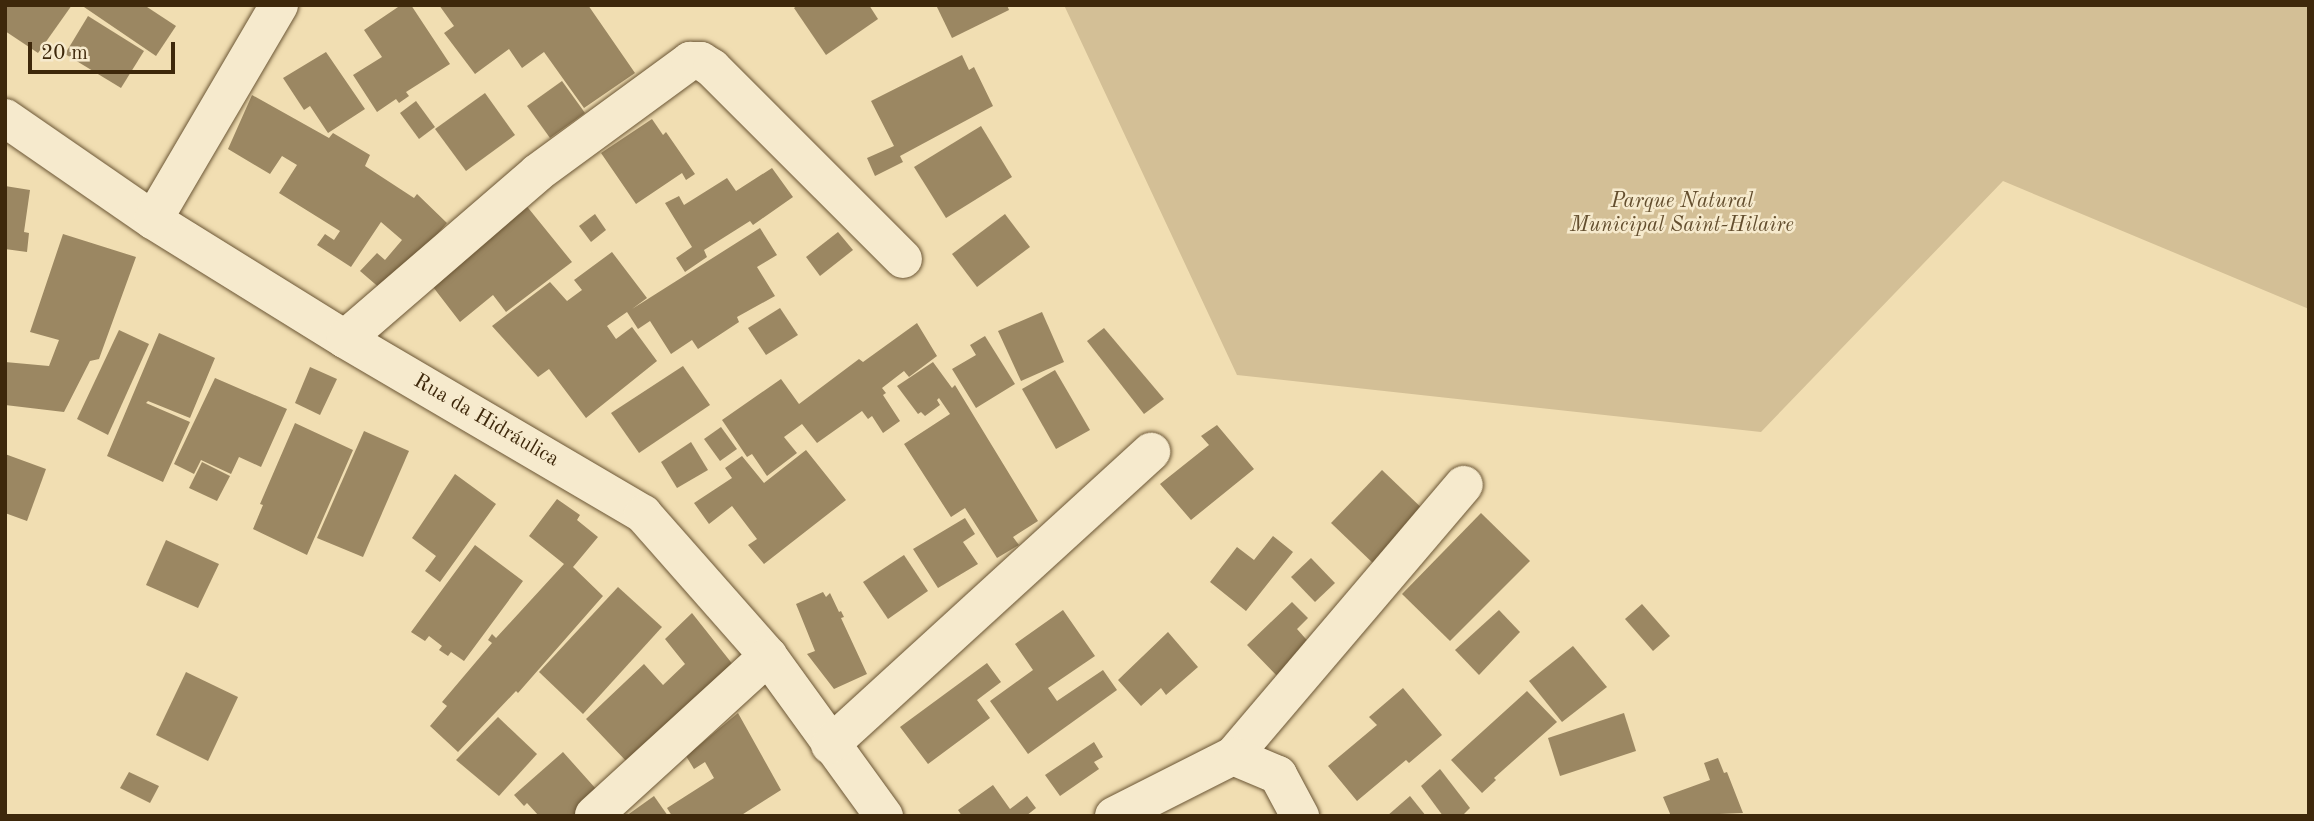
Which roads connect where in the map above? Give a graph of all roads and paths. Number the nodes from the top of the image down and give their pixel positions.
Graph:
1 (279, 5) edge
2 (5, 118) edge
3 (153, 220) junction
4 (903, 259) dead end
5 (345, 339) junction
6 (1151, 452) dead end
7 (1464, 485) dead end
8 (768, 656) junction
9 (830, 744) junction
10 (1233, 756) junction
11 (594, 815) edge
12 (884, 816) edge
13 (1114, 816) edge
14 (1300, 816) edge

1 - 3 street
2 - 3 street, Rua da Hidráulica
3 - 5 street, Rua da Hidráulica
4 - 5 street
5 - 8 street, Rua da Hidráulica
6 - 9 street
7 - 10 street
8 - 9 street, Rua da Hidráulica
8 - 11 street
9 - 12 street, Rua da Hidráulica
10 - 13 street
10 - 14 street

